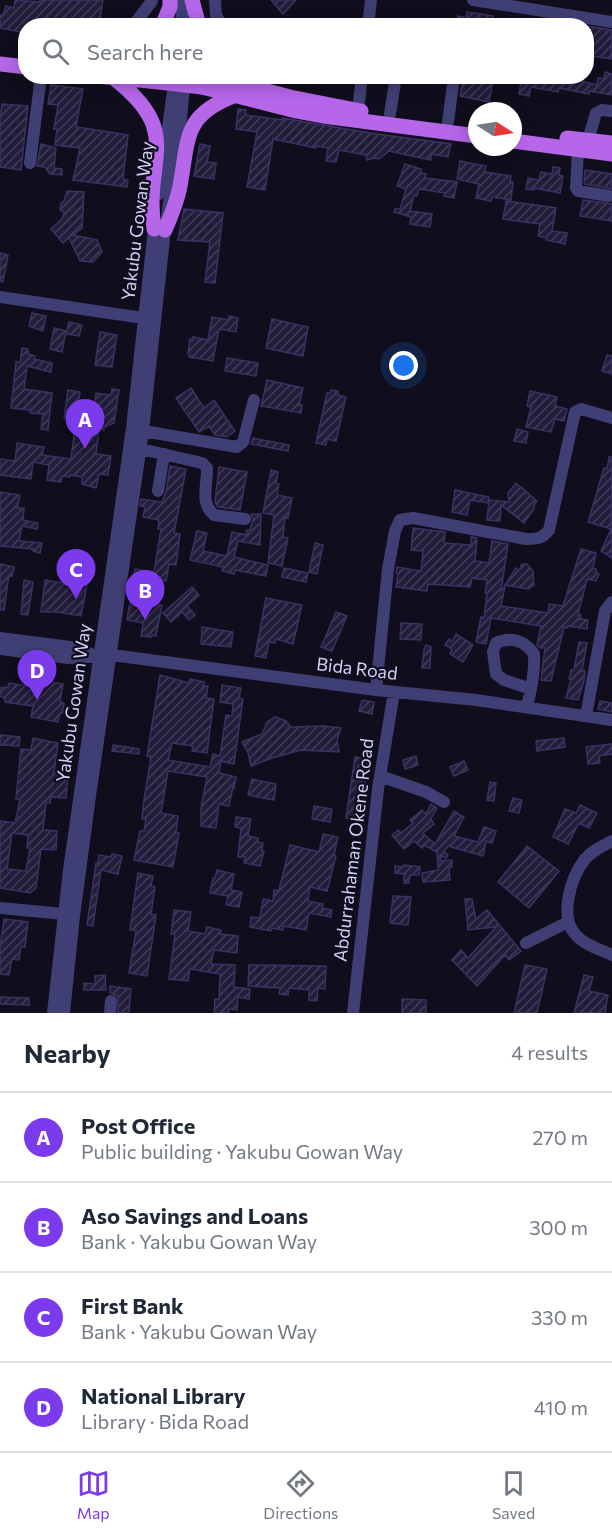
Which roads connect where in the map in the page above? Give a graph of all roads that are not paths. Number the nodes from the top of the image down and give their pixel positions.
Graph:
1 (170, 0) edge
2 (181, 0) edge
3 (192, 0) edge
4 (215, 0) edge
5 (371, 0) edge
6 (473, 0) edge
7 (152, 1) edge
8 (535, 5) edge
9 (139, 18) edge
10 (166, 18) edge
11 (182, 18) edge
12 (197, 18) edge
13 (218, 18) edge
14 (369, 18) edge
15 (594, 18) edge
16 (594, 18) edge
17 (612, 22) edge
18 (0, 54) edge
19 (18, 56) edge
20 (0, 64) edge
21 (18, 66) edge
22 (40, 84) edge
23 (120, 84) edge
24 (174, 84) edge
25 (184, 84) edge
26 (361, 84) edge
27 (395, 84) edge
28 (453, 84) edge
29 (236, 85) edge
30 (358, 110) junction
31 (612, 111) edge
32 (390, 114) junction
33 (448, 122) junction
34 (468, 125) edge
35 (522, 132) edge
36 (468, 135) edge
37 (522, 142) edge
38 (612, 143) edge
39 (583, 145) junction
40 (612, 154) edge
41 (30, 162) dead end
42 (609, 196) dead end
43 (160, 230) junction
44 (0, 297) edge
45 (150, 319) junction
46 (254, 400) dead end
47 (612, 418) edge
48 (144, 431) junction
49 (141, 449) junction
50 (164, 454) junction
51 (158, 491) dead end
52 (245, 519) dead end
53 (612, 602) edge
54 (0, 638) edge
55 (0, 649) edge
56 (112, 655) junction
57 (98, 657) junction
58 (531, 689) junction
59 (376, 690) junction
60 (394, 692) junction
61 (527, 707) junction
62 (586, 716) junction
63 (612, 720) edge
64 (380, 776) junction
65 (444, 802) dead end
66 (612, 841) edge
67 (0, 908) edge
68 (64, 914) junction
69 (568, 922) junction
70 (526, 943) dead end
71 (612, 955) edge
72 (53, 1013) edge
73 (64, 1013) edge
74 (352, 1013) edge

1 - 10 main road
2 - 11 street
3 - 12 main road
4 - 13 street
5 - 14 street
6 - 8 street
7 - 9 street
8 - 15 street
16 - 17 street
18 - 19 main road
20 - 21 main road
22 - 41 street
23 - 43 main road
24 - 43 street, Yakubu Gowan Way
25 - 43 street, Yakubu Gowan Way
26 - 30 street
27 - 32 street
28 - 33 street
29 - 30 main road
29 - 36 main road
29 - 43 main road
30 - 32 main road
31 - 39 street
32 - 33 main road
33 - 34 main road
35 - 39 main road
37 - 39 main road
38 - 39 main road
39 - 40 main road
39 - 42 street
43 - 45 street, Yakubu Gowan Way
44 - 45 street
45 - 48 street, Yakubu Gowan Way
45 - 57 street, Yakubu Gowan Way
46 - 48 street
47 - 59 street
48 - 49 street, Yakubu Gowan Way
49 - 50 street
49 - 56 street, Yakubu Gowan Way
50 - 51 street
50 - 52 street
53 - 62 street
54 - 57 street, Bida Road
55 - 57 street, Bida Road
56 - 57 street, Bida Road
56 - 59 street, Bida Road
56 - 73 street, Yakubu Gowan Way
57 - 68 street, Yakubu Gowan Way
58 - 58 street
58 - 61 street
59 - 60 street, Bida Road
60 - 61 street, Bida Road
60 - 64 street, Abdurrahaman Okene Road
61 - 62 street, Bida Road
62 - 63 street, Bida Road
64 - 65 street
64 - 74 street, Abdurrahaman Okene Road
66 - 69 street
67 - 68 street
68 - 72 street, Yakubu Gowan Way
69 - 70 street
69 - 71 street

